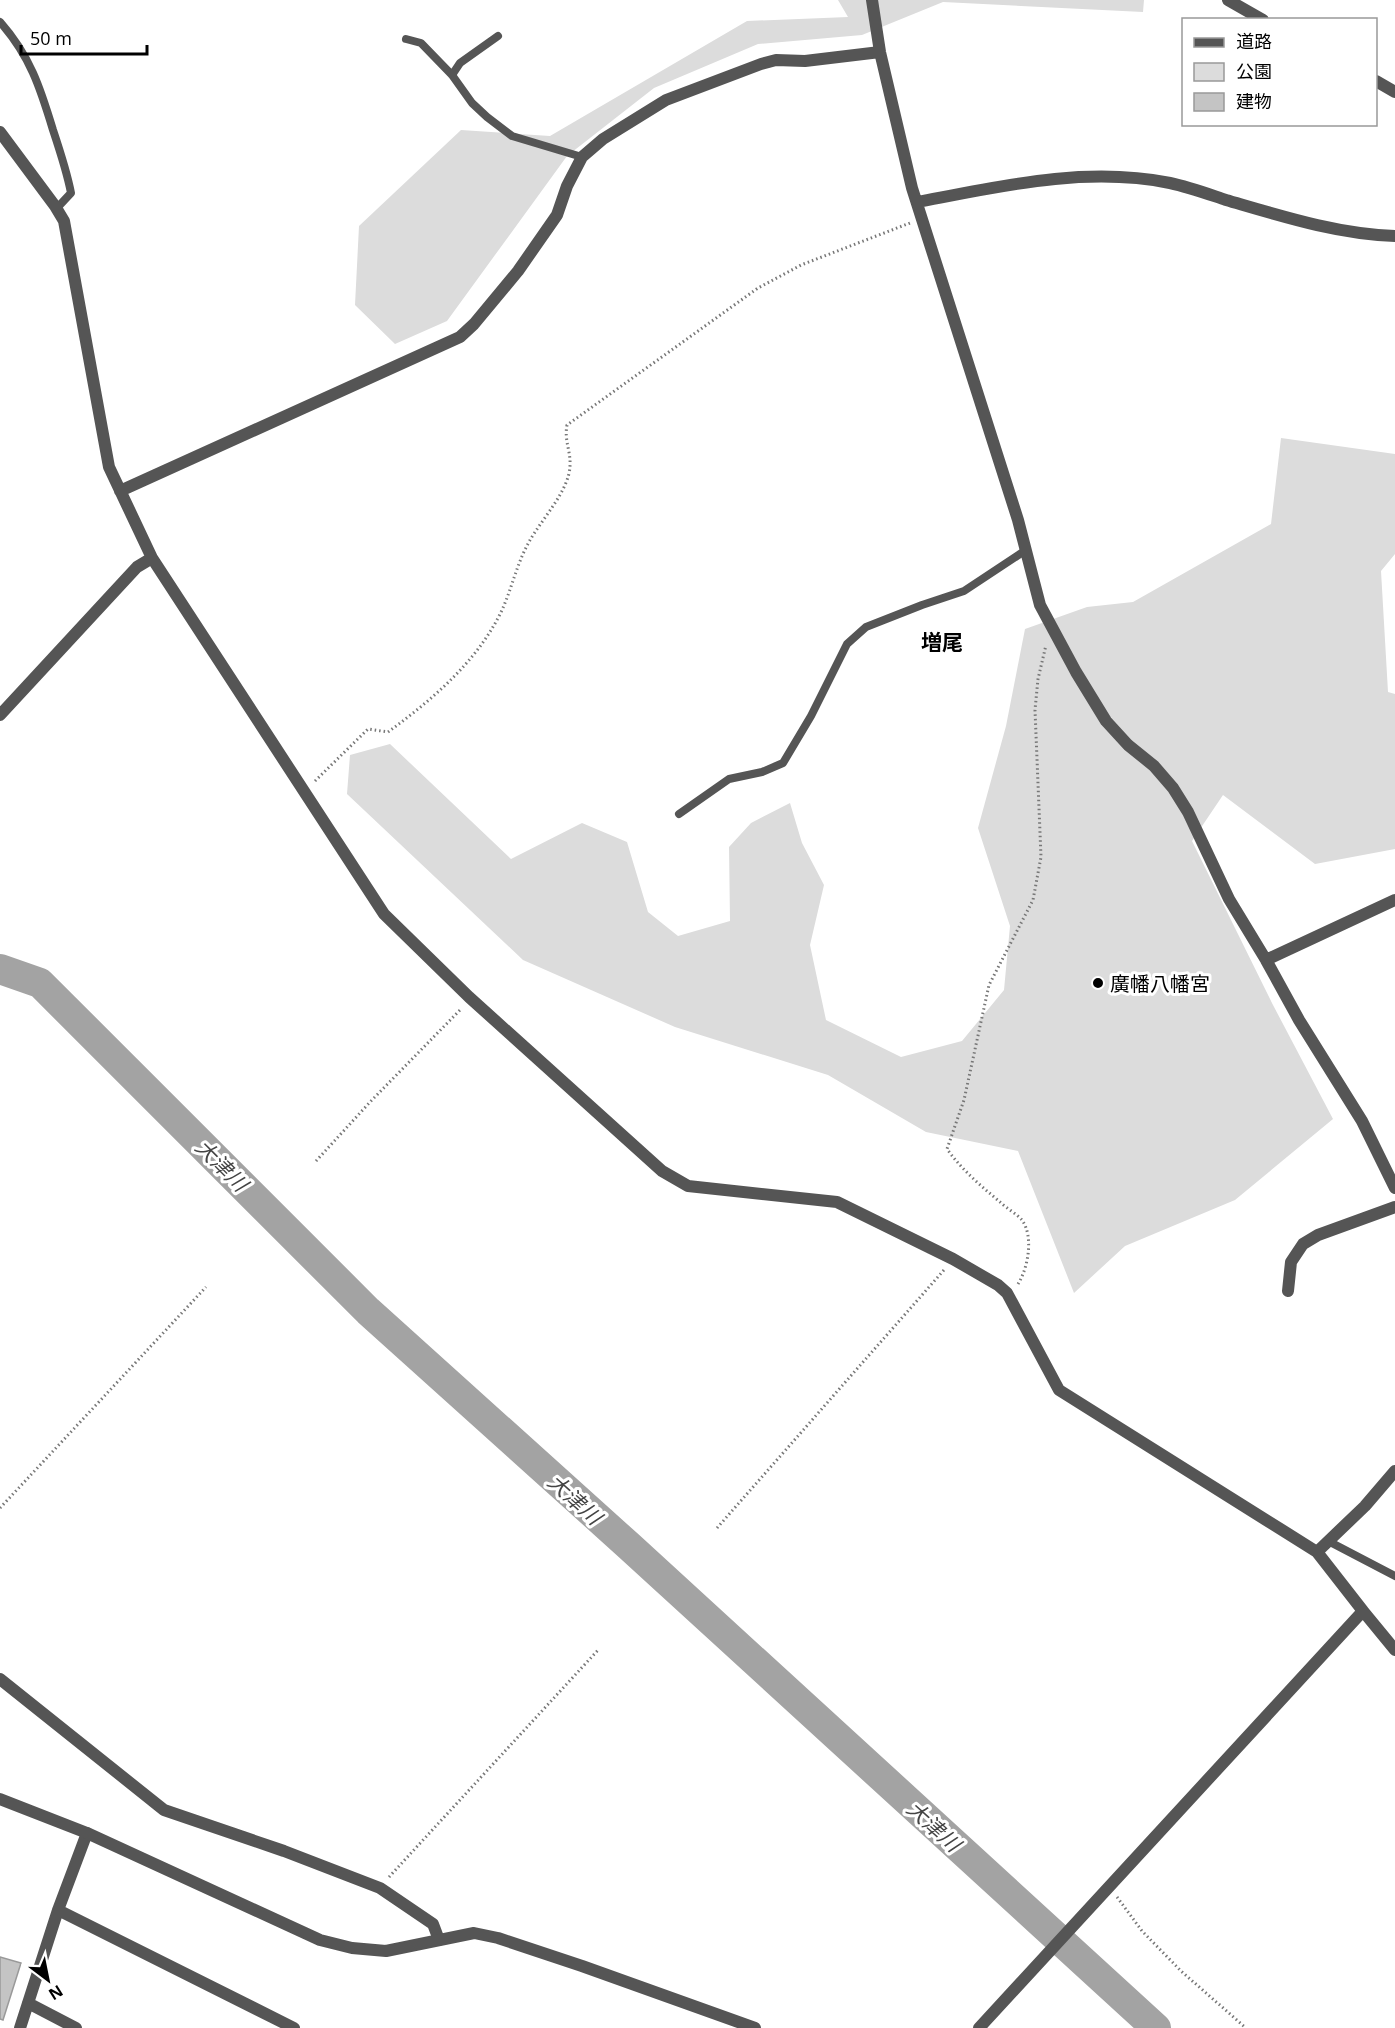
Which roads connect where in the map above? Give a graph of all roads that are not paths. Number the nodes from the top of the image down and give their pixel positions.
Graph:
1 (872, 0) edge
2 (1228, 0) edge
3 (1260, 18) edge
4 (0, 22) edge
5 (498, 36) dead end
6 (406, 39) dead end
7 (880, 52) junction
8 (452, 75) junction
9 (1377, 82) edge
10 (1395, 92) edge
11 (0, 132) edge
12 (582, 157) junction
13 (918, 202) junction
14 (57, 208) junction
15 (1395, 236) edge
16 (120, 491) junction
17 (1026, 550) junction
18 (153, 558) junction
19 (0, 715) edge
20 (679, 814) dead end
21 (1395, 900) edge
22 (1266, 960) junction
23 (1395, 1188) edge
24 (1395, 1207) edge
25 (1287, 1291) dead end
26 (1395, 1471) edge
27 (1328, 1541) junction
28 (1317, 1552) junction
29 (1395, 1576) edge
30 (1363, 1611) junction
31 (1395, 1650) edge
32 (2, 1684) edge
33 (0, 1799) edge
34 (87, 1833) junction
35 (58, 1910) junction
36 (439, 1940) junction
37 (28, 2003) junction
38 (20, 2028) edge
39 (76, 2028) edge
40 (294, 2028) edge
41 (755, 2028) edge
42 (979, 2028) edge

1 - 7 street
2 - 3 street
4 - 14 lane
5 - 8 lane
6 - 8 lane
7 - 12 street
7 - 13 street
8 - 12 lane
9 - 10 street
11 - 14 street
12 - 16 street
13 - 15 street
13 - 17 street
14 - 16 street
16 - 18 street
17 - 20 lane
17 - 22 street
18 - 19 street
18 - 28 street
21 - 22 street
22 - 23 street
24 - 25 street
26 - 27 street
27 - 28 street
27 - 29 lane
28 - 30 street
30 - 31 street
30 - 42 street
32 - 36 street
33 - 34 street
34 - 35 street
34 - 36 street
35 - 37 street
35 - 40 street
36 - 41 street
37 - 38 street
37 - 39 street

